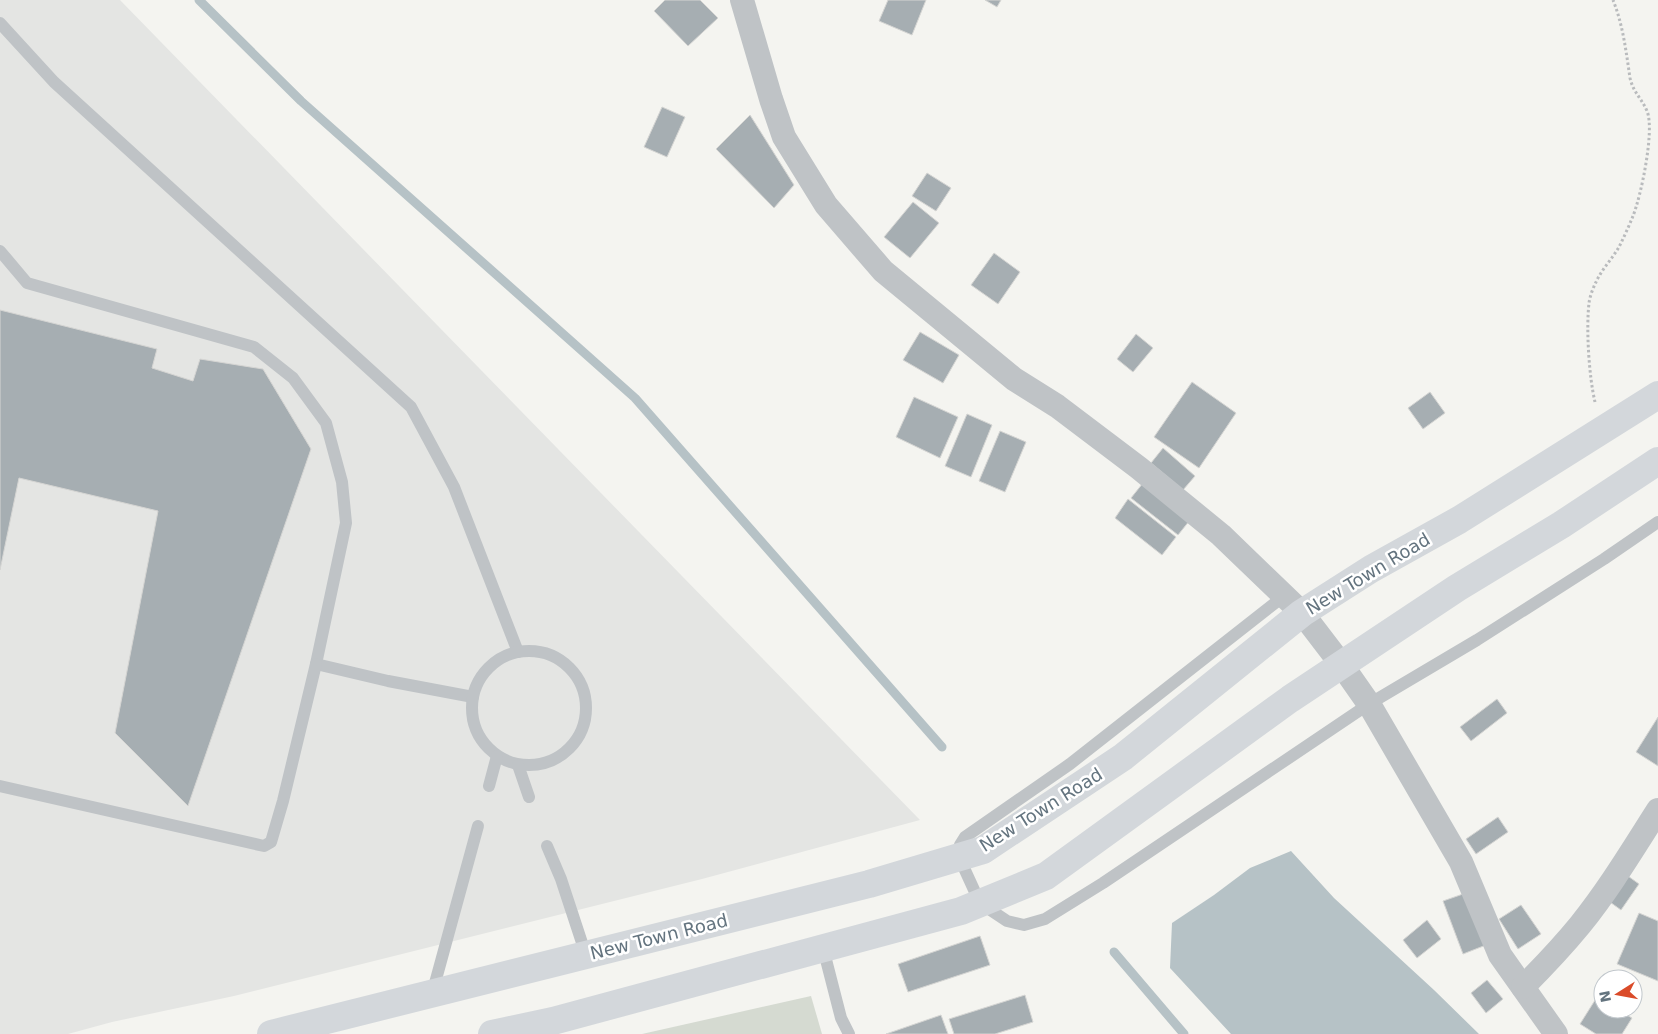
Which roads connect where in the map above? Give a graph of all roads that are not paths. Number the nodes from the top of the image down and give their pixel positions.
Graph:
1 (742, 0) edge
2 (2, 30) edge
3 (0, 250) edge
4 (1658, 395) edge
5 (1658, 461) edge
6 (1658, 522) edge
7 (1293, 605) junction
8 (518, 652) junction
9 (316, 664) junction
10 (1341, 664) junction
11 (473, 697) junction
12 (1369, 704) junction
13 (497, 756) junction
14 (518, 765) junction
15 (0, 786) edge
16 (489, 786) dead end
17 (529, 797) dead end
18 (1658, 810) edge
19 (478, 826) dead end
20 (547, 846) dead end
21 (959, 857) junction
22 (980, 904) junction
23 (823, 948) junction
24 (586, 955) junction
25 (1523, 987) junction
26 (432, 994) junction
27 (271, 1034) edge
28 (492, 1034) edge
29 (850, 1034) edge
30 (1556, 1034) edge

1 - 7 street
2 - 8 lane
3 - 9 lane
4 - 7 main road, New Town Road
5 - 10 main road
6 - 12 lane
7 - 10 street
7 - 21 main road, New Town Road
8 - 11 lane
8 - 14 lane
9 - 11 lane
9 - 15 lane
10 - 12 street
10 - 22 main road
11 - 13 lane
12 - 22 lane
12 - 25 street
13 - 14 lane
13 - 16 lane
14 - 17 lane
18 - 25 street
19 - 26 lane
20 - 24 lane
21 - 22 lane
21 - 24 main road, New Town Road
22 - 23 main road
23 - 28 main road
23 - 29 lane
24 - 26 main road, New Town Road
25 - 30 street
26 - 27 main road, New Town Road

